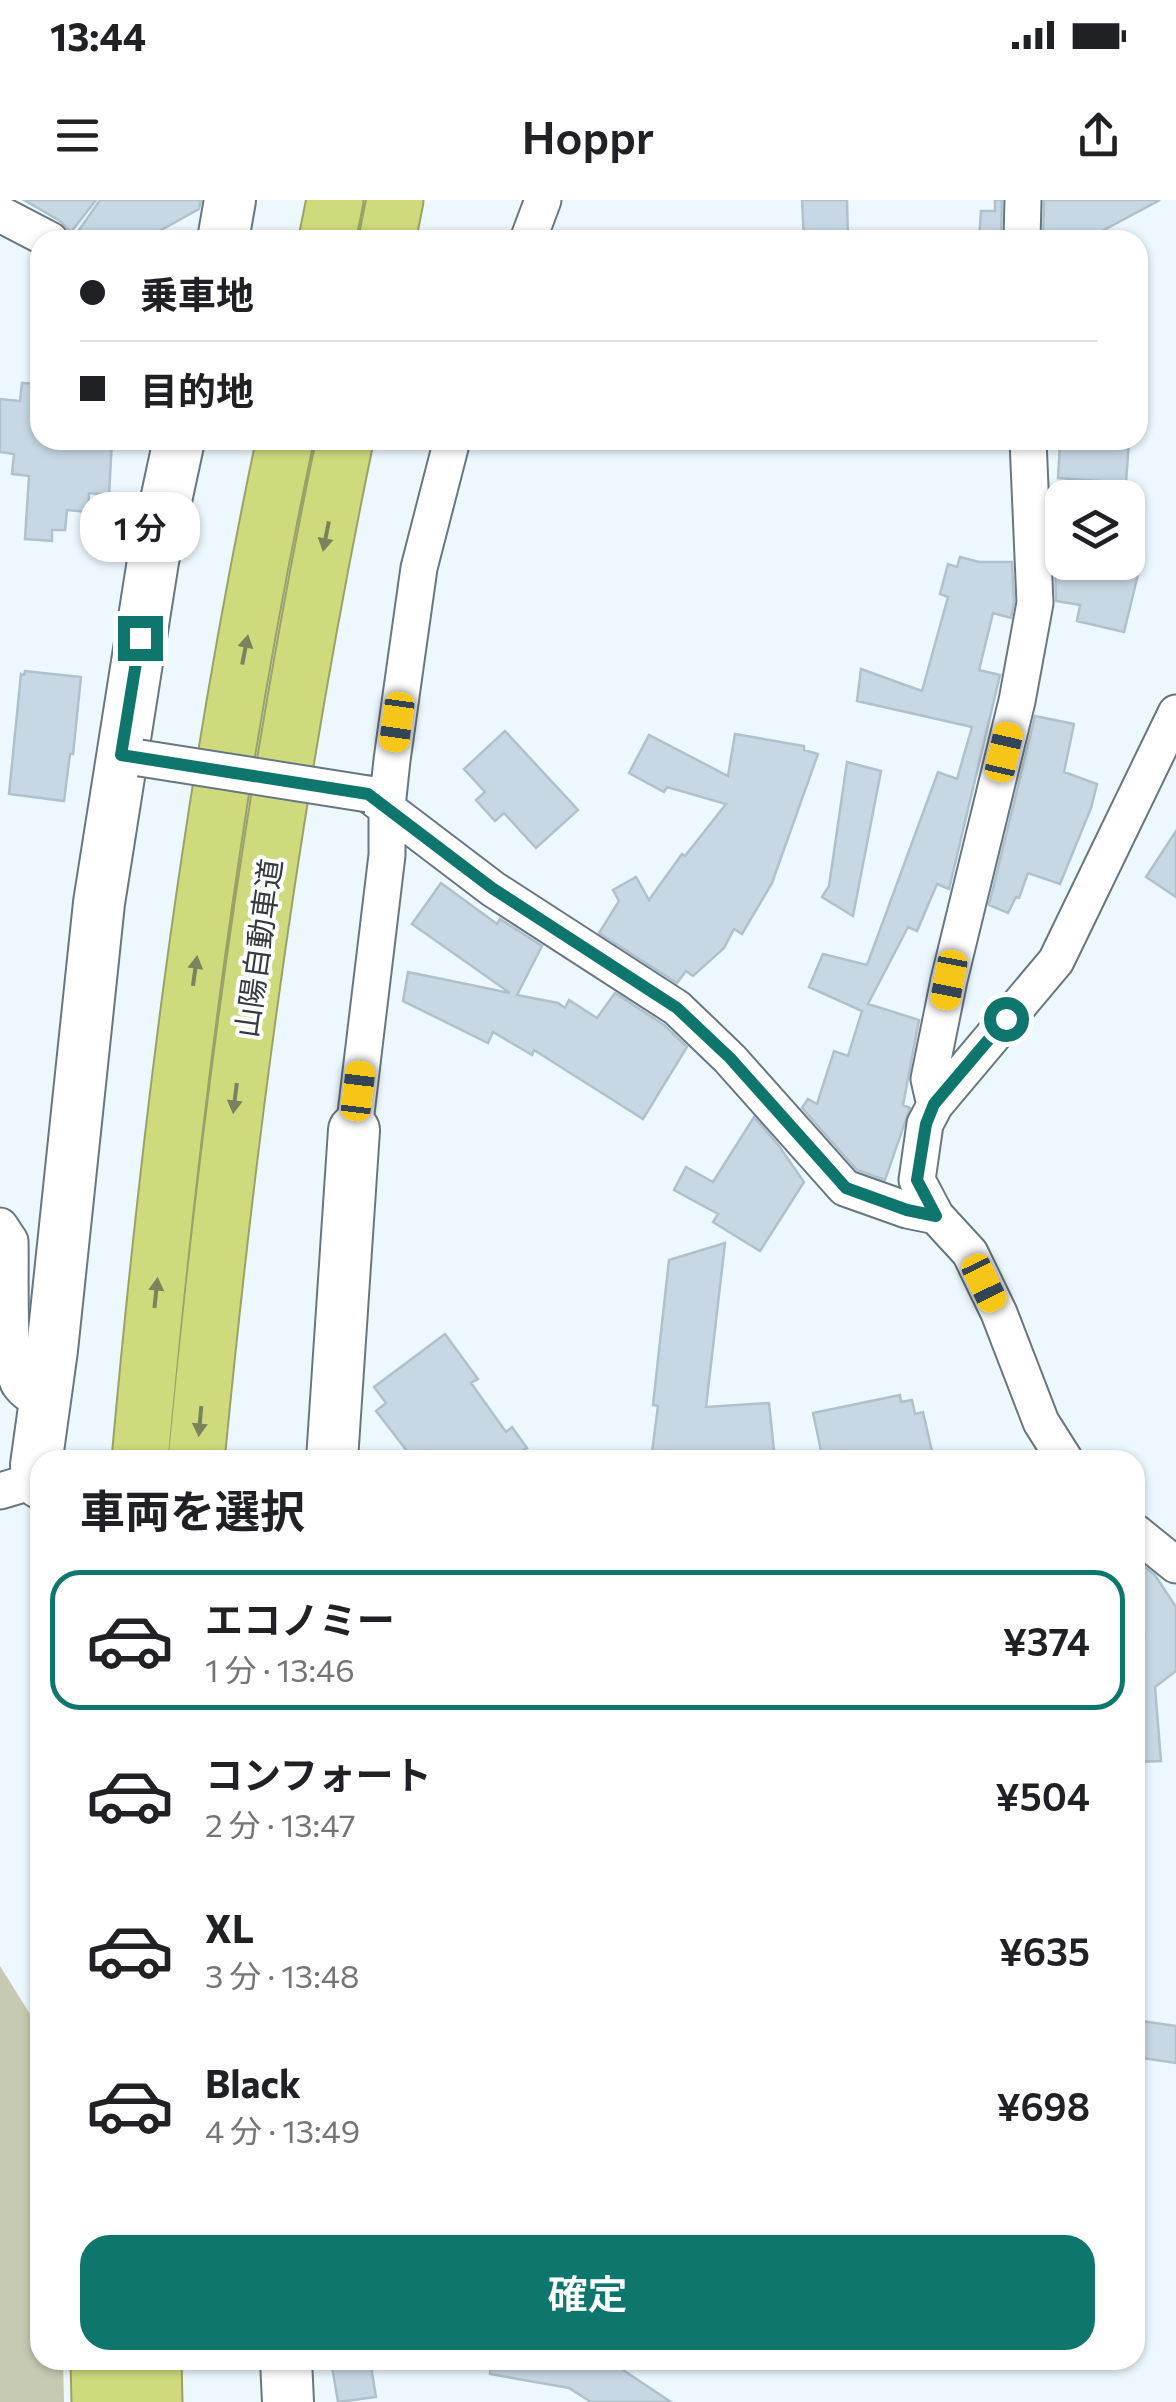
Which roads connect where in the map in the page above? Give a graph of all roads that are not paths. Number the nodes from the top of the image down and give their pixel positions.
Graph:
1 (230, 200) edge
2 (336, 200) edge
3 (395, 200) edge
4 (543, 200) edge
5 (1023, 200) edge
6 (0, 214) edge
7 (31, 230) edge
8 (225, 230) edge
9 (329, 230) edge
10 (388, 230) edge
11 (532, 230) edge
12 (1022, 230) edge
13 (176, 450) edge
14 (283, 450) edge
15 (343, 450) edge
16 (449, 450) edge
17 (1028, 450) edge
18 (1176, 713) edge
19 (130, 757) junction
20 (377, 801) junction
21 (934, 1104) junction
22 (354, 1130) joint
23 (936, 1216) junction
24 (0, 1226) edge
25 (44, 1403) junction
26 (34, 1450) edge
27 (141, 1450) edge
28 (197, 1450) edge
29 (333, 1450) edge
30 (1058, 1450) edge
31 (1145, 1540) edge
32 (1176, 1565) edge
33 (99, 2370) edge
34 (152, 2370) edge
35 (286, 2370) edge
36 (100, 2402) edge
37 (154, 2402) edge
38 (288, 2402) edge

1 - 8 street
2 - 9 highway
3 - 10 highway
4 - 11 street
5 - 12 street
6 - 7 street
13 - 19 street
27 -> 14 highway, 山陽自動車道
15 -> 28 highway, 山陽自動車道
16 - 20 street
17 - 21 street
18 - 21 street
19 - 20 street, bridge
19 - 25 street
20 - 22 street
20 - 23 street
21 - 23 street
22 - 29 street
23 - 30 street
24 - 25 street
25 - 26 street
31 - 32 street
33 - 36 highway
34 - 37 highway
35 - 38 street

